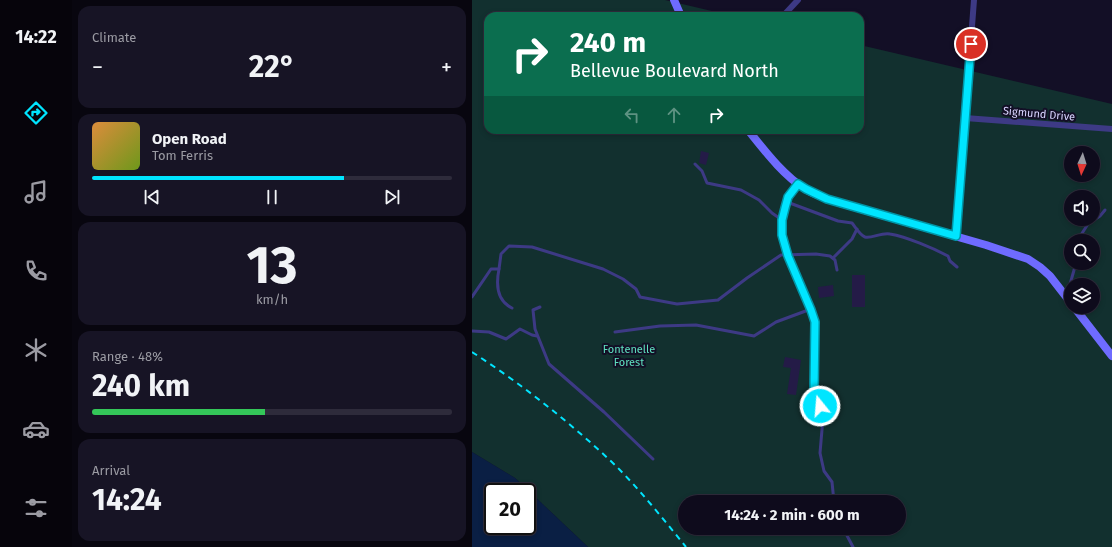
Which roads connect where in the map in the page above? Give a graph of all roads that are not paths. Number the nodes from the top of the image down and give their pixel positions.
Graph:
1 (674, 0) edge
2 (798, 0) edge
3 (974, 0) edge
4 (679, 12) edge
5 (787, 12) edge
6 (965, 118) junction
7 (1112, 129) edge
8 (751, 134) edge
9 (695, 164) dead end
10 (798, 184) junction
11 (787, 202) junction
12 (1105, 210) dead end
13 (782, 220) junction
14 (857, 229) junction
15 (1082, 234) edge
16 (956, 236) junction
17 (788, 256) junction
18 (833, 258) junction
19 (957, 267) dead end
20 (499, 269) junction
21 (837, 270) dead end
22 (1064, 294) edge
23 (472, 297) edge
24 (540, 306) dead end
25 (512, 308) dead end
26 (811, 309) junction
27 (1079, 314) edge
28 (472, 332) edge
29 (615, 332) dead end
30 (537, 336) junction
31 (1112, 356) edge
32 (814, 391) joint
33 (653, 459) dead end
34 (833, 495) edge
35 (846, 535) edge
36 (853, 547) edge

1 - 4 main road
2 - 5 street
3 - 6 street
6 - 7 street, Sigmund Drive
6 - 16 street
8 - 10 main road
9 - 13 lane
10 - 11 street
10 - 16 main road
11 - 13 street
11 - 14 lane
12 - 15 lane
13 - 17 street
14 - 18 lane
14 - 19 lane
16 - 22 main road
17 - 18 lane
17 - 20 lane
17 - 26 street
18 - 21 lane
20 - 23 lane
20 - 25 lane
24 - 30 lane
26 - 29 lane
26 - 32 street
27 - 31 main road
28 - 30 lane
30 - 33 lane
32 - 34 lane
35 - 36 lane

